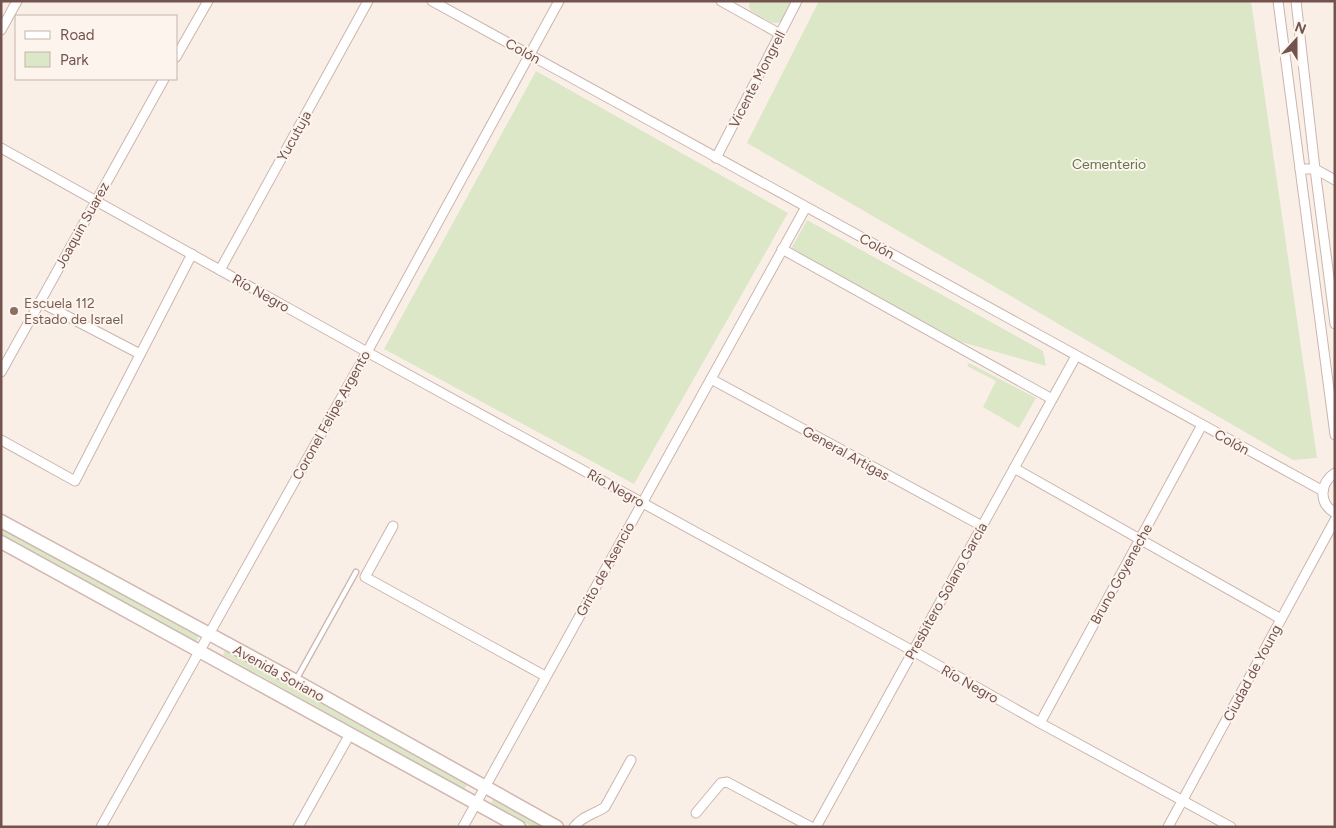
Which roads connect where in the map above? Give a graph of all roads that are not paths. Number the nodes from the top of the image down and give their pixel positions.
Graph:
1 (17, 1) edge
2 (208, 1) edge
3 (368, 1) edge
4 (432, 1) edge
5 (559, 1) edge
6 (721, 1) edge
7 (797, 1) edge
8 (1278, 1) edge
9 (1296, 1) edge
10 (738, 5) edge
11 (1, 30) edge
12 (780, 34) junction
13 (178, 54) edge
14 (529, 55) junction
15 (163, 80) edge
16 (1, 148) edge
17 (716, 158) junction
18 (1300, 169) junction
19 (1315, 169) junction
20 (1335, 180) edge
21 (96, 201) junction
22 (806, 207) junction
23 (782, 249) junction
24 (192, 254) junction
25 (220, 270) junction
26 (40, 302) junction
27 (1335, 324) edge
28 (367, 352) junction
29 (140, 354) junction
30 (1076, 356) junction
31 (1, 372) edge
32 (711, 379) junction
33 (1052, 399) junction
34 (1202, 425) junction
35 (1335, 435) edge
36 (1, 440) edge
37 (1014, 468) junction
38 (1335, 473) edge
39 (1322, 492) junction
40 (642, 503) junction
41 (1335, 513) edge
42 (1335, 520) edge
43 (1, 521) edge
44 (393, 526) dead end
45 (982, 526) junction
46 (1140, 538) junction
47 (1, 542) edge
48 (356, 572) dead end
49 (1281, 619) junction
50 (208, 634) junction
51 (199, 650) junction
52 (913, 651) junction
53 (545, 676) junction
54 (296, 682) junction
55 (1040, 723) junction
56 (350, 734) junction
57 (631, 760) dead end
58 (485, 787) junction
59 (1183, 800) junction
60 (476, 803) junction
61 (696, 812) dead end
62 (101, 827) edge
63 (298, 827) edge
64 (462, 827) edge
65 (519, 827) edge
66 (557, 827) edge
67 (574, 827) edge
68 (811, 827) edge
69 (816, 827) edge
70 (1168, 827) edge
71 (1231, 827) edge

1 - 11 street
2 - 13 street
3 - 25 street, Yucutuja
4 - 14 street, Colón
5 - 14 street, Coronel Felipe Argento
6 - 10 street
7 - 12 street, Vicente Mongrell
8 - 18 street
9 - 19 street
10 - 12 street
12 - 17 street, Vicente Mongrell
14 - 17 street, Colón
14 - 28 street, Coronel Felipe Argento
15 - 21 street, Joaquin Suarez
16 - 21 street, Río Negro
17 - 22 street, Colón
18 - 19 street
18 - 35 street
19 - 20 street
19 - 27 street
21 - 24 street, Río Negro
21 - 26 street, Joaquin Suarez
22 - 23 street, Grito de Asencio
22 - 30 street, Colón
23 - 32 street, Grito de Asencio
23 - 33 street
24 - 25 street, Río Negro
24 - 29 street
25 - 28 street, Río Negro
26 - 29 street
26 - 31 street, Joaquin Suarez
28 - 40 street, Río Negro
28 - 50 street, Coronel Felipe Argento
29 - 36 street
30 - 33 street, Presbítero Solano García
30 - 34 street, Colón
32 - 40 street, Grito de Asencio
32 - 45 street, General Artigas
33 - 37 street, Presbítero Solano García
34 - 39 street, Colón
34 - 46 street, Bruno Goyeneche
37 - 45 street, Presbítero Solano García
37 - 46 street
38 - 39 street
39 - 41 street
40 - 52 street, Río Negro
40 - 53 street, Grito de Asencio
42 - 49 street, Ciudad de Young
43 - 50 street, Avenida Soriano
44 - 53 street
45 - 52 street, Presbítero Solano García
46 - 49 street
46 - 55 street, Bruno Goyeneche
47 - 51 street, Avenida Soriano
48 - 54 lane
49 - 59 street, Ciudad de Young
50 - 51 street, Coronel Felipe Argento
50 - 54 street, Avenida Soriano
51 - 56 street, Avenida Soriano
51 - 62 street, Coronel Felipe Argento
52 - 55 street, Río Negro
52 - 69 street, Presbítero Solano García
53 - 58 street, Grito de Asencio
54 - 58 street, Avenida Soriano
55 - 59 street, Río Negro
56 - 60 street, Avenida Soriano
56 - 63 street
57 - 67 street
58 - 60 street, Grito de Asencio
58 - 66 street, Avenida Soriano
59 - 70 street, Ciudad de Young
59 - 71 street, Río Negro
60 - 64 street, Grito de Asencio
60 - 65 street, Avenida Soriano
61 - 68 street

